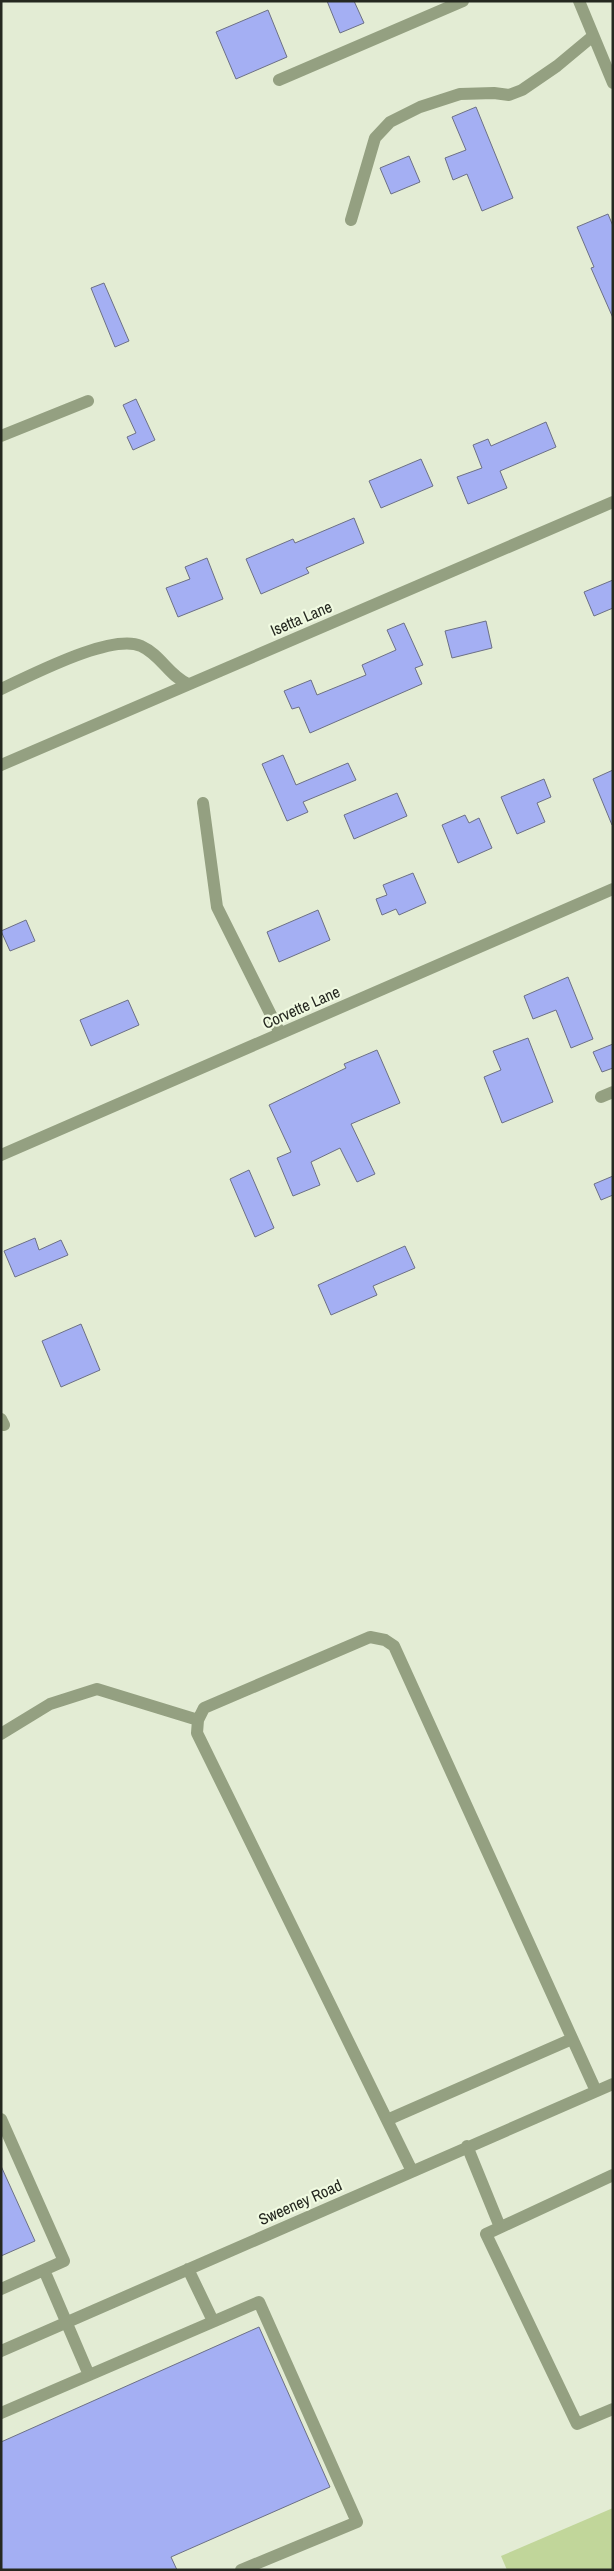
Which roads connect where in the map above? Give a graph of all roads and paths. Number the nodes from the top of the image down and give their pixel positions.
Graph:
1 (463, 1) edge
2 (579, 1) edge
3 (593, 36) junction
4 (279, 80) dead end
5 (613, 83) edge
6 (351, 220) dead end
7 (88, 401) dead end
8 (1, 436) edge
9 (613, 502) edge
10 (188, 684) junction
11 (1, 688) edge
12 (1, 765) edge
13 (203, 804) dead end
14 (613, 889) edge
15 (280, 1034) junction
16 (1, 1155) edge
17 (198, 1720) junction
18 (1, 1734) edge
19 (572, 2039) junction
20 (613, 2084) edge
21 (596, 2091) junction
22 (1, 2119) edge
23 (387, 2120) junction
24 (468, 2146) junction
25 (412, 2171) junction
26 (613, 2175) edge
27 (500, 2227) junction
28 (188, 2269) junction
29 (44, 2270) junction
30 (1, 2289) edge
31 (213, 2321) junction
32 (68, 2322) junction
33 (1, 2351) edge
34 (89, 2375) junction
35 (613, 2409) edge
36 (1, 2413) edge
37 (242, 2570) edge

1 - 4 street
2 - 3 street
3 - 5 street
3 - 6 street
7 - 8 street
9 - 10 street, Isetta Lane
10 - 11 street
10 - 12 street, Isetta Lane
13 - 15 street
14 - 15 street, Corvette Lane
15 - 16 street, Corvette Lane
17 - 18 street
17 - 19 street
17 - 23 street
19 - 21 street
19 - 23 street
20 - 21 street, Sweeney Road
21 - 24 street, Sweeney Road
22 - 29 street
23 - 25 street
24 - 25 street, Sweeney Road
24 - 27 street
25 - 28 street, Sweeney Road
26 - 27 street
27 - 35 street
28 - 31 street
28 - 32 street, Sweeney Road
29 - 30 street
29 - 32 street
31 - 34 street
31 - 37 street
32 - 33 street, Sweeney Road
32 - 34 street
34 - 36 street

